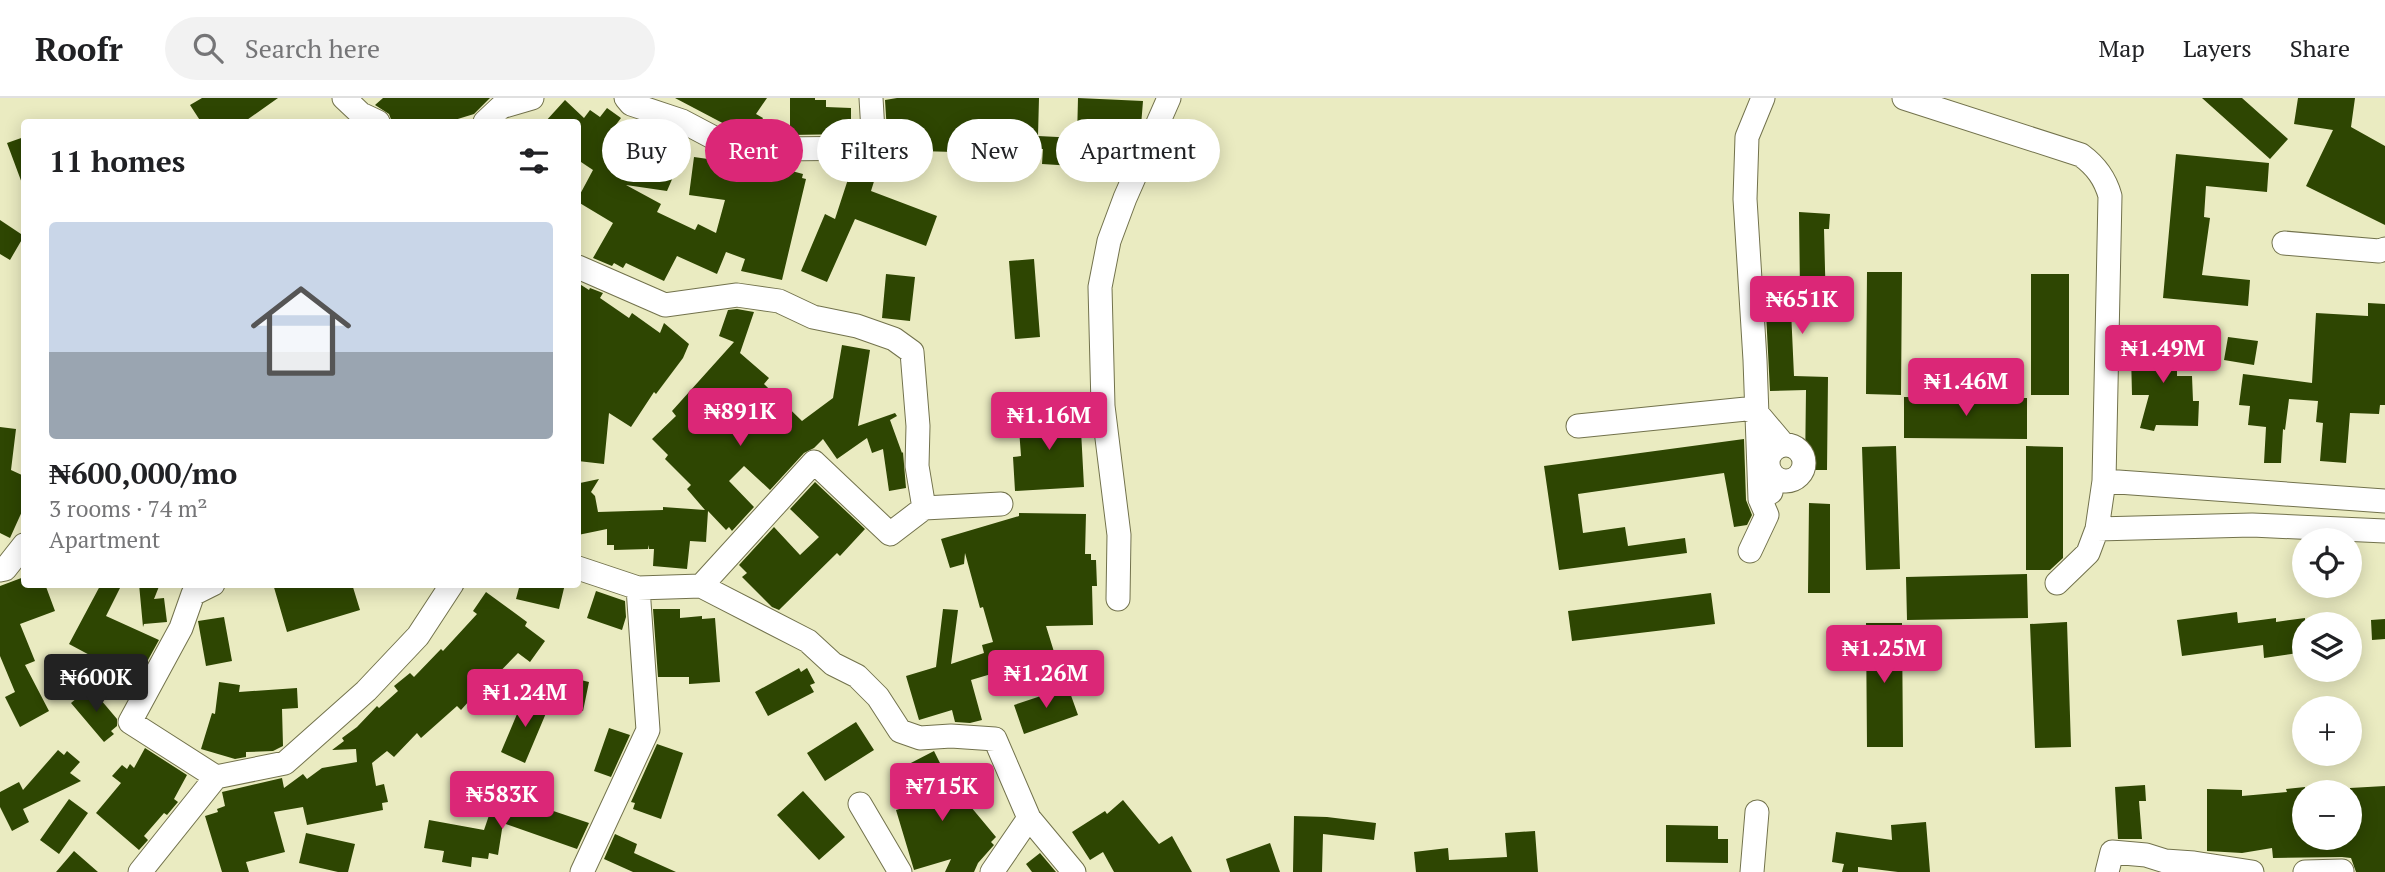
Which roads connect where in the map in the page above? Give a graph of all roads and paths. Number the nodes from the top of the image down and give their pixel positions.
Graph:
1 (344, 98) edge
2 (532, 98) edge
3 (626, 98) edge
4 (871, 98) edge
5 (1169, 98) edge
6 (1763, 98) edge
7 (1905, 98) edge
8 (372, 119) edge
9 (488, 119) edge
10 (2284, 243) dead end
11 (2385, 249) edge
12 (581, 268) edge
13 (1758, 413) junction
14 (1578, 426) dead end
15 (2104, 481) junction
16 (1760, 499) junction
17 (2385, 501) edge
18 (1001, 503) dead end
19 (924, 508) junction
20 (2097, 529) junction
21 (2385, 531) edge
22 (21, 549) edge
23 (1750, 551) dead end
24 (0, 570) edge
25 (581, 570) edge
26 (2057, 583) dead end
27 (701, 586) junction
28 (199, 588) edge
29 (449, 588) edge
30 (638, 588) junction
31 (1118, 599) dead end
32 (216, 777) junction
33 (860, 804) dead end
34 (1757, 812) dead end
35 (1029, 818) junction
36 (2342, 871) edge
37 (140, 872) edge
38 (582, 872) edge
39 (900, 872) edge
40 (992, 872) edge
41 (1074, 872) edge
42 (1752, 872) edge
43 (2107, 872) edge
44 (2252, 872) edge
45 (2305, 872) edge

1 - 8 street
2 - 9 street
3 - 4 street
5 - 31 street
6 - 13 street
7 - 15 street
10 - 11 street
12 - 19 street
13 - 14 street
13 - 16 street
13 - 16 street
15 - 17 street
15 - 20 street
16 - 23 street
18 - 19 street
19 - 27 street
20 - 21 street
20 - 26 street
22 - 24 street
25 - 30 street
27 - 30 street
27 - 35 street
28 - 32 street
29 - 32 street
30 - 38 street
32 - 37 street
33 - 39 street
34 - 42 street
35 - 40 street
35 - 41 street
36 - 45 street
43 - 44 street

